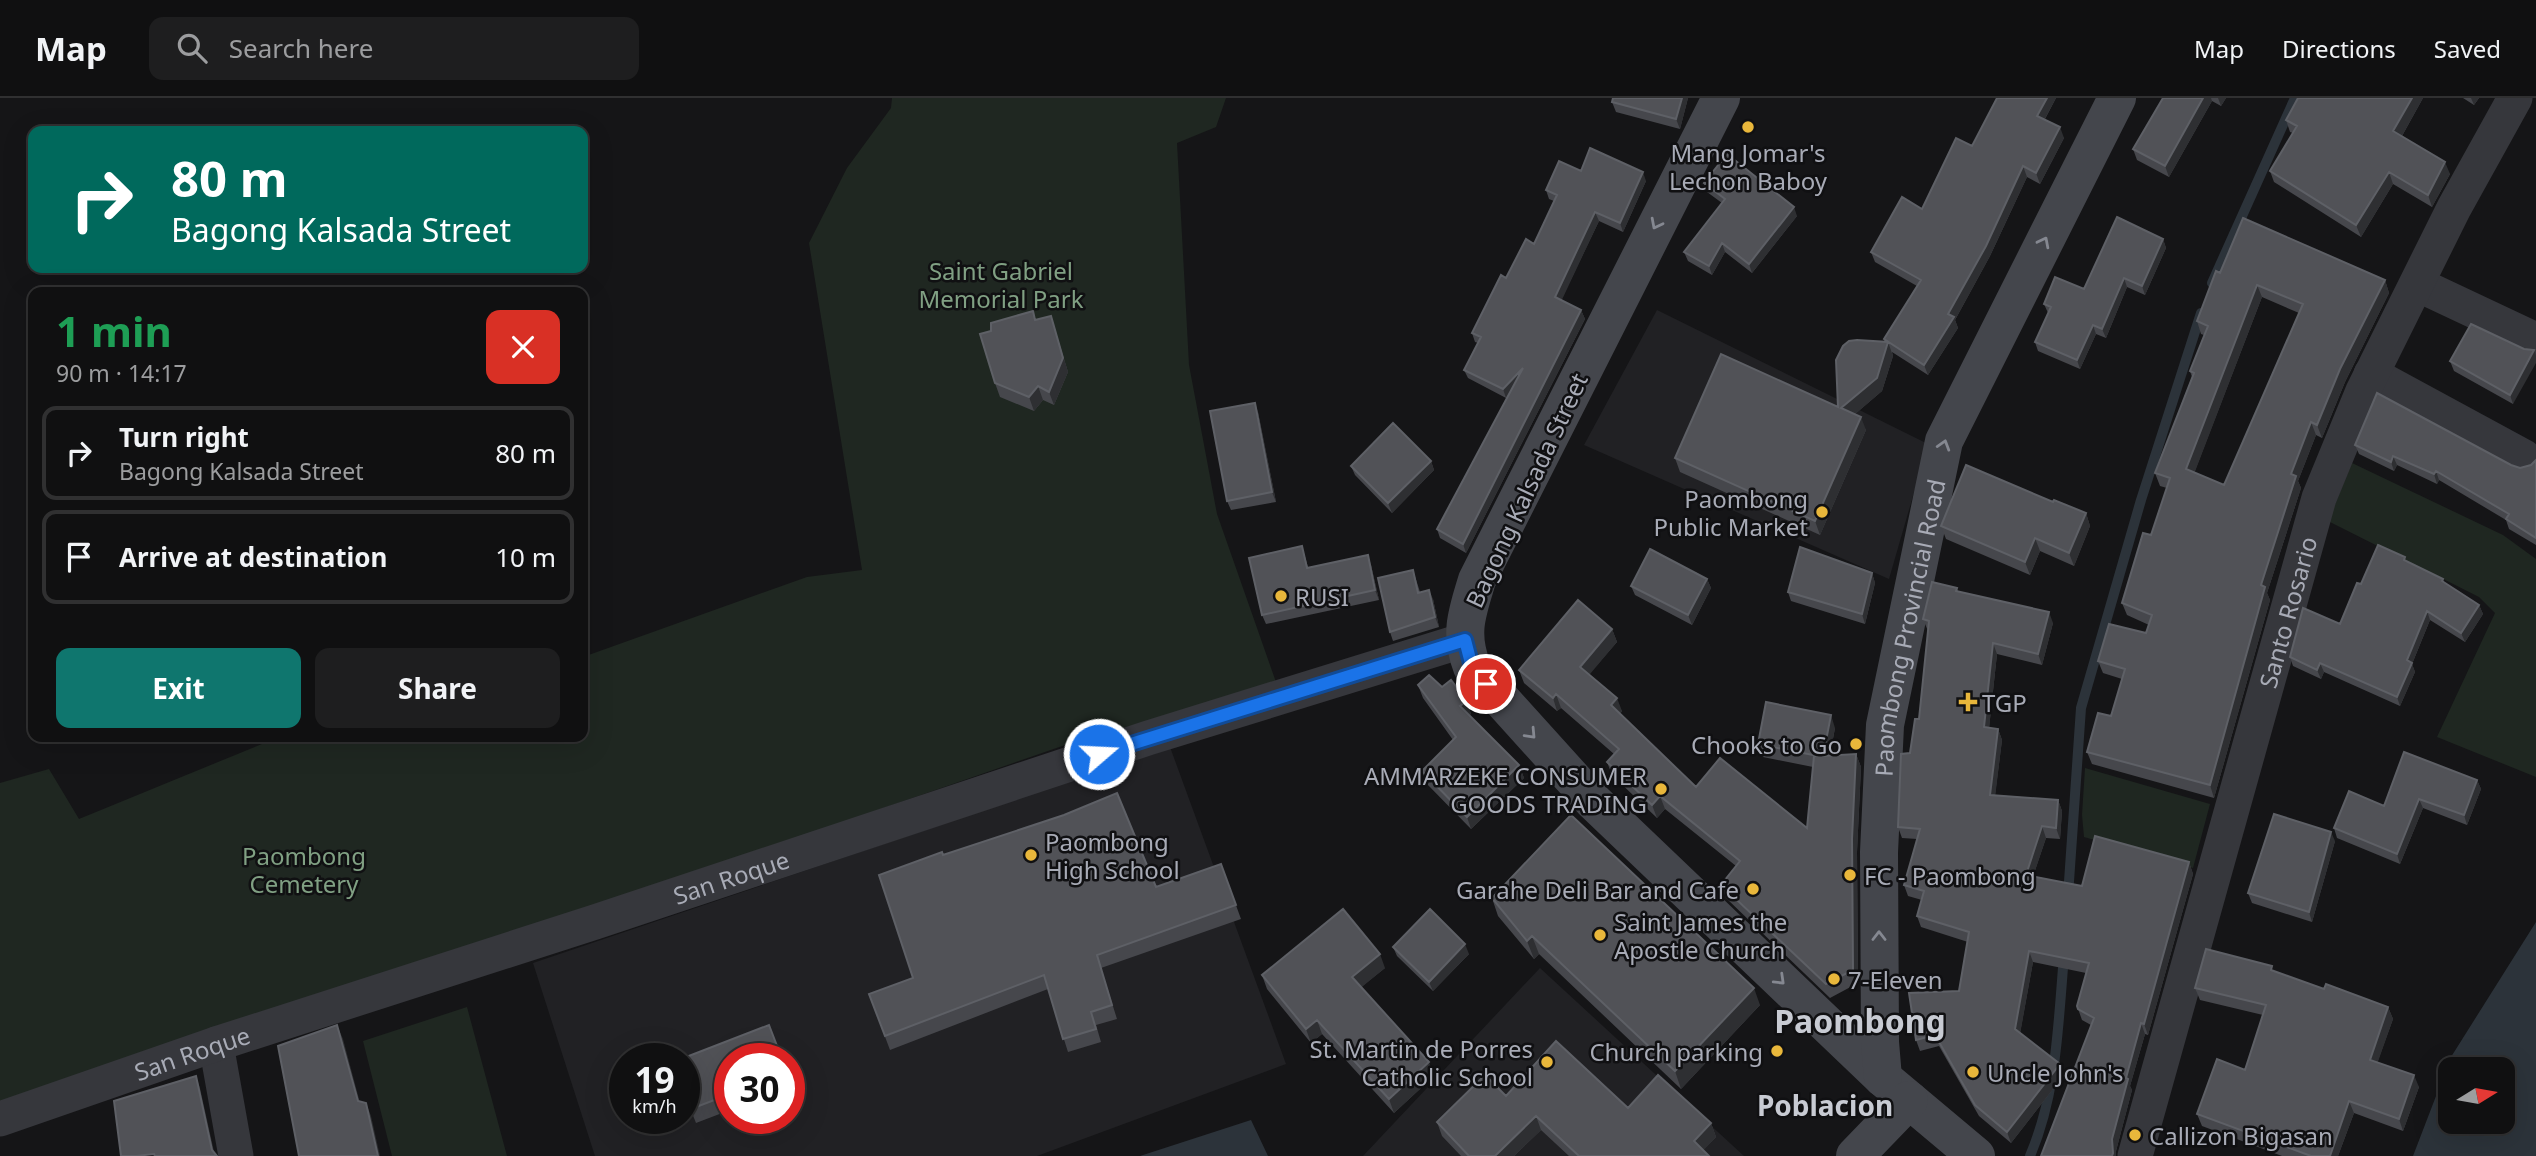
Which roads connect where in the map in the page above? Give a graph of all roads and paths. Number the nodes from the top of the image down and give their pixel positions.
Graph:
1 (1721, 98) edge
2 (2117, 98) edge
3 (2515, 98) edge
4 (2417, 284) junction
5 (2536, 340) edge
6 (2371, 374) junction
7 (2524, 457) dead end
8 (1465, 640) junction
9 (216, 1044) junction
10 (1896, 1089) junction
11 (0, 1119) edge
12 (236, 1156) edge
13 (1855, 1156) edge
14 (1976, 1156) edge
15 (2135, 1156) edge

1 -> 8 main road, Bagong Kalsada Street
10 -> 2 main road, Paombong Provincial Road
3 - 4 street, Santo Rosario
4 - 5 street
4 - 6 street, Santo Rosario
6 - 7 street
6 - 15 street, Santo Rosario
8 - 9 street, San Roque
8 -> 10 main road, Bagong Kalsada Street
9 - 11 street, San Roque
9 - 12 street
10 - 13 main road
10 - 14 main road

